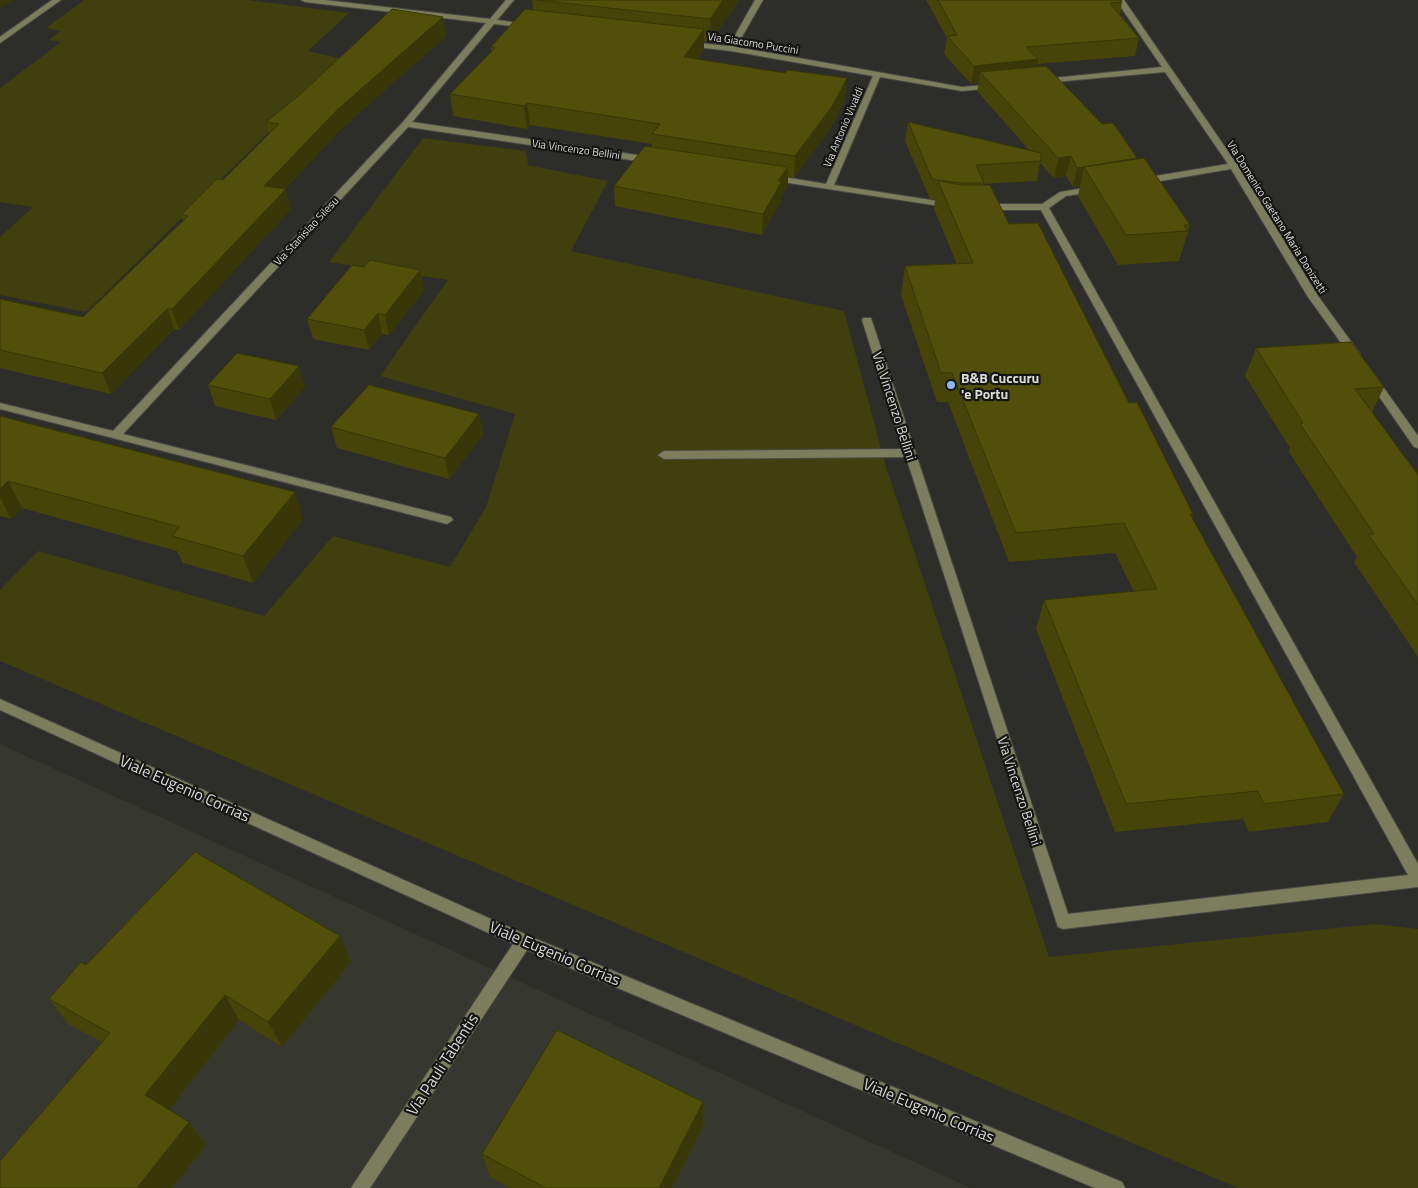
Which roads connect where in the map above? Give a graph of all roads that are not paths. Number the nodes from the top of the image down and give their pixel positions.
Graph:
1 (57, 0) edge
2 (305, 0) edge
3 (510, 0) edge
4 (759, 0) edge
5 (1120, 0) edge
6 (492, 22) junction
7 (539, 27) edge
8 (0, 41) edge
9 (673, 43) edge
10 (731, 49) junction
11 (1168, 69) junction
12 (877, 75) junction
13 (1031, 82) edge
14 (1001, 85) edge
15 (406, 124) junction
16 (664, 162) edge
17 (1234, 166) junction
18 (761, 177) edge
19 (1130, 183) edge
20 (1111, 186) edge
21 (829, 187) junction
22 (1044, 207) junction
23 (958, 208) edge
24 (978, 208) edge
25 (866, 320) dead end
26 (0, 406) edge
27 (115, 436) junction
28 (1418, 444) edge
29 (910, 453) junction
30 (664, 455) dead end
31 (447, 520) dead end
32 (0, 704) edge
33 (1418, 879) edge
34 (524, 941) junction
35 (360, 1188) edge
36 (1116, 1188) edge

1 - 8 street
2 - 6 street
3 - 6 street, Via Stanislao Silesu
4 - 10 street
5 - 11 street, Via Domenico Gaetano Maria Donizetti
6 - 7 street
6 - 15 street, Via Stanislao Silesu
9 - 10 street, Via Giacomo Puccini
10 - 12 street, Via Giacomo Puccini
11 - 13 street
11 - 17 street, Via Domenico Gaetano Maria Donizetti
12 - 14 street, Via Giacomo Puccini
12 - 21 street, Via Antonio Vivaldi
15 - 16 street, Via Vincenzo Bellini
15 - 27 street, Via Stanislao Silesu
17 - 19 street
17 - 28 street, Via Domenico Gaetano Maria Donizetti
18 - 21 street
20 - 22 street
21 - 23 street
22 - 24 street
22 - 33 street, Via Vincenzo Bellini
25 - 29 street, Via Vincenzo Bellini
26 - 27 street
27 - 31 street
29 - 30 street
29 - 33 street, Via Vincenzo Bellini
32 - 34 street, Viale Eugenio Corrias
34 - 35 street, Via Pauli Tabentis
34 - 36 street, Viale Eugenio Corrias

